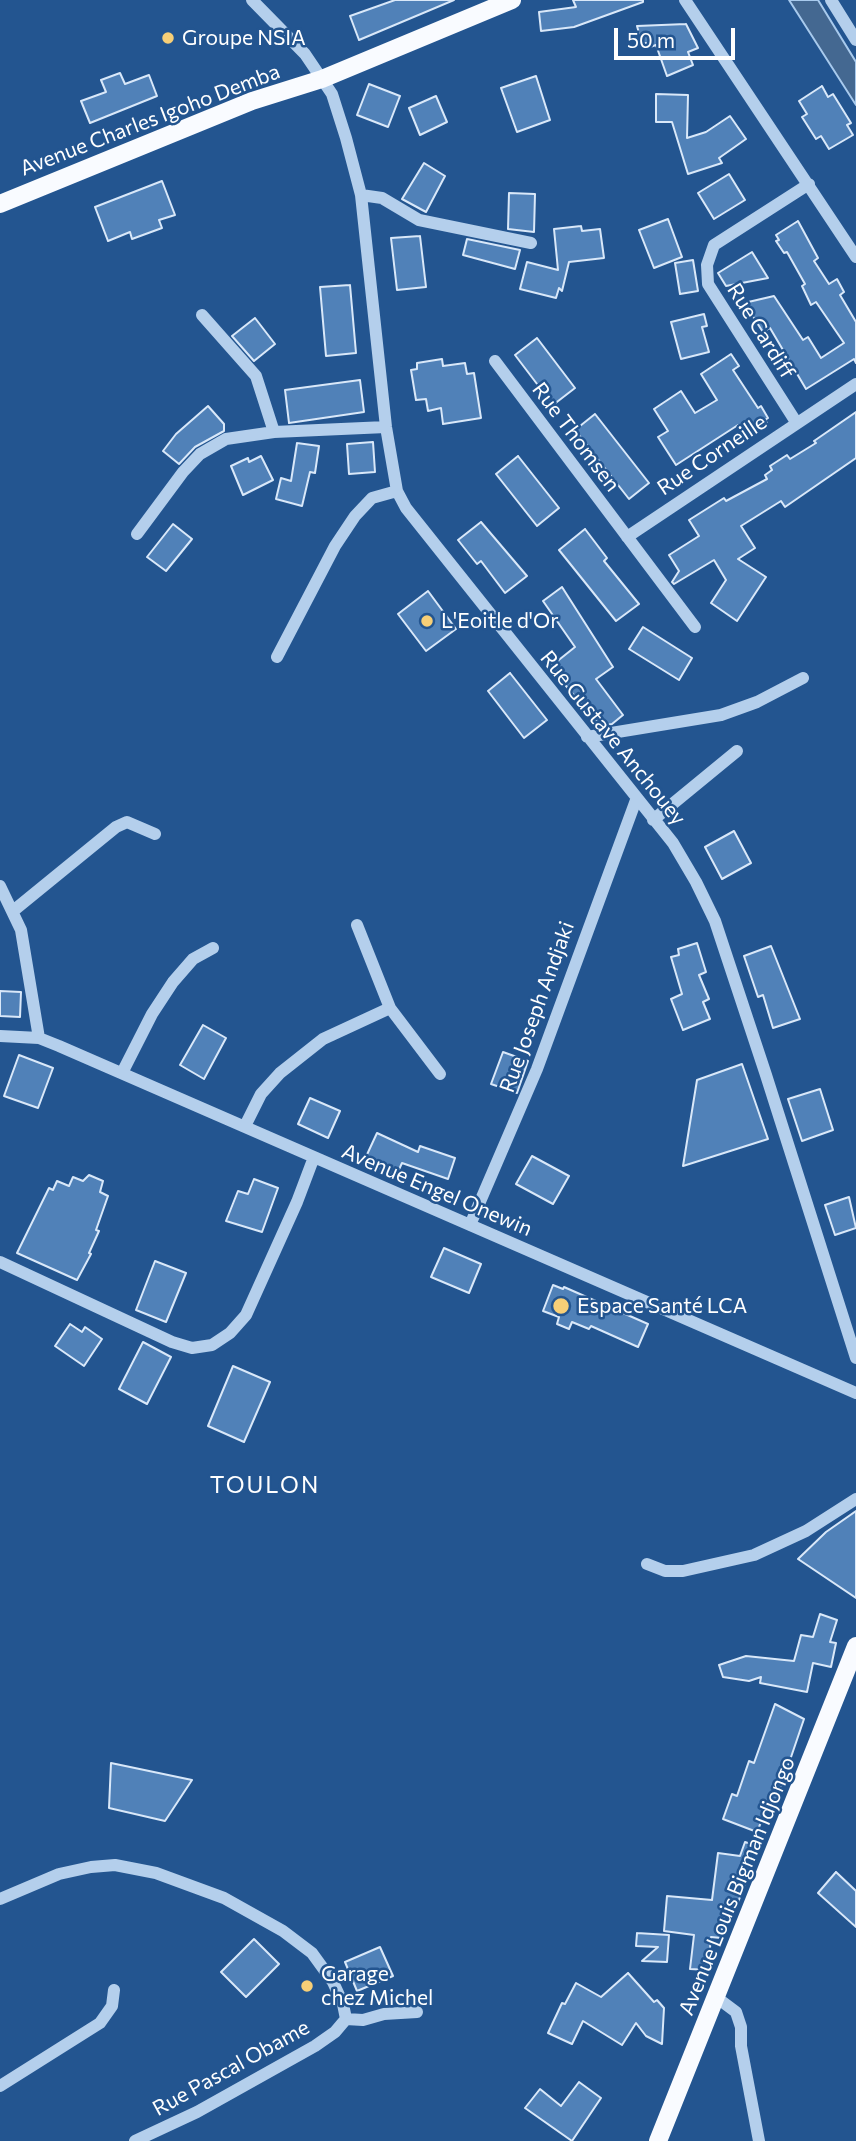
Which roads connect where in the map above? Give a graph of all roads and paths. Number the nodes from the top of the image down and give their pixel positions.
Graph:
1 (252, 0) edge
2 (512, 0) edge
3 (685, 0) edge
4 (831, 0) edge
5 (856, 40) edge
6 (321, 79) junction
7 (809, 184) junction
8 (361, 195) junction
9 (0, 204) edge
10 (531, 243) dead end
11 (856, 257) edge
12 (202, 315) dead end
13 (495, 361) dead end
14 (856, 384) edge
15 (796, 422) junction
16 (386, 427) junction
17 (274, 432) junction
18 (397, 491) junction
19 (137, 534) dead end
20 (627, 537) junction
21 (695, 627) dead end
22 (277, 657) dead end
23 (803, 678) dead end
24 (587, 737) junction
25 (737, 751) dead end
26 (636, 800) junction
27 (653, 820) junction
28 (155, 834) dead end
29 (0, 886) edge
30 (13, 911) junction
31 (356, 925) dead end
32 (213, 948) dead end
33 (390, 1007) junction
34 (0, 1036) edge
35 (39, 1038) junction
36 (122, 1073) junction
37 (440, 1074) dead end
38 (245, 1126) junction
39 (314, 1157) junction
40 (470, 1225) junction
41 (0, 1262) edge
42 (856, 1358) edge
43 (856, 1393) edge
44 (856, 1499) edge
45 (647, 1564) dead end
46 (856, 1647) edge
47 (0, 1899) edge
48 (114, 1990) dead end
49 (716, 1997) junction
50 (417, 2012) dead end
51 (346, 2019) junction
52 (0, 2086) edge
53 (135, 2141) edge
54 (658, 2141) edge
55 (759, 2141) edge

1 - 6 street
2 - 6 main road, Avenue Charles Igoho Demba
3 - 7 street
4 - 5 street
6 - 8 street, Rue Gustave Anchouey
6 - 9 main road, Avenue Charles Igoho Demba
7 - 11 street
7 - 15 street, Rue Cardiff
8 - 10 street
8 - 16 street, Rue Gustave Anchouey
12 - 17 street
13 - 20 street, Rue Thomsen
14 - 15 street, Rue Corneille
15 - 20 street, Rue Corneille
16 - 17 street
16 - 18 street, Rue Gustave Anchouey
17 - 19 street
18 - 22 street
18 - 24 street, Rue Gustave Anchouey
20 - 21 street, Rue Thomsen
23 - 24 street
24 - 26 street, Rue Gustave Anchouey
25 - 27 street
26 - 27 street, Rue Gustave Anchouey
26 - 40 street, Rue Joseph Andjaki
27 - 42 street, Rue Gustave Anchouey
28 - 30 street
29 - 30 street
30 - 35 street
31 - 33 street
32 - 36 street
33 - 37 street
33 - 38 street
34 - 35 street, Avenue Engel Onewin
35 - 36 street, Avenue Engel Onewin
36 - 38 street, Avenue Engel Onewin
38 - 39 street, Avenue Engel Onewin
39 - 40 street, Avenue Engel Onewin
39 - 41 street
40 - 43 street, Avenue Engel Onewin
44 - 45 street
46 - 49 main road, Avenue Louis Bigman Idjongo
47 - 51 street
48 - 52 street
49 - 54 main road, Avenue Louis Bigman Idjongo
49 - 55 street
50 - 51 street
51 - 53 street, Rue Pascal Obame

